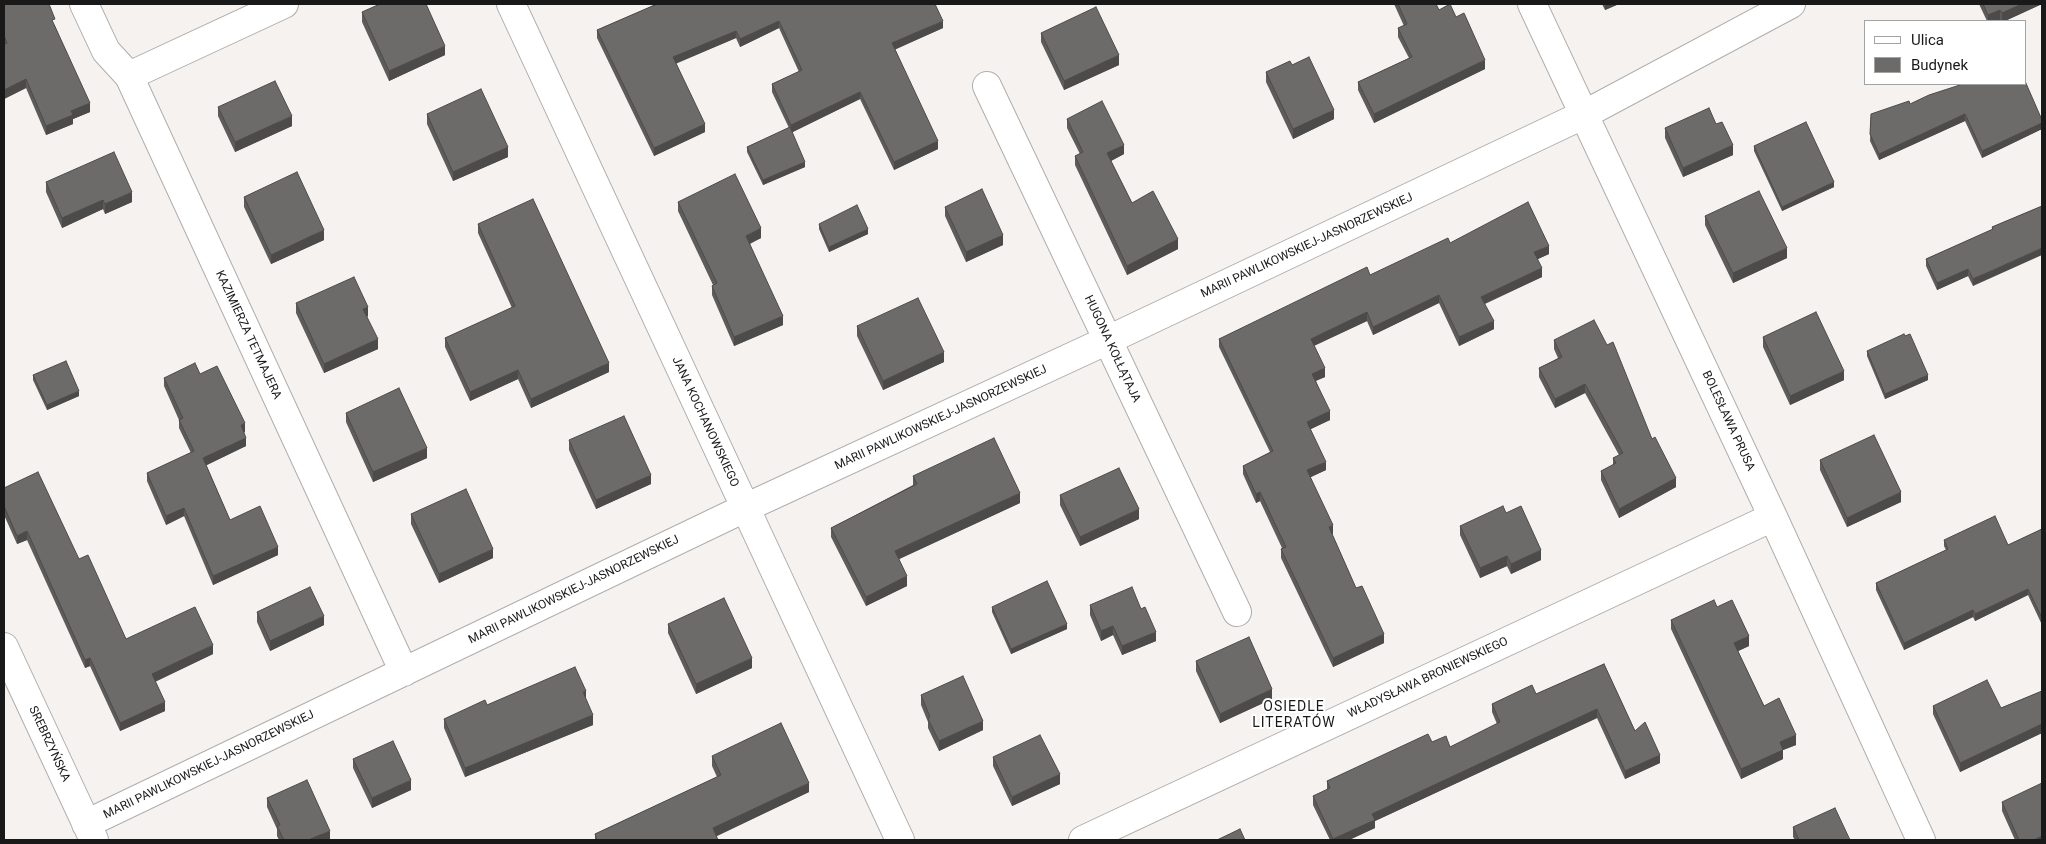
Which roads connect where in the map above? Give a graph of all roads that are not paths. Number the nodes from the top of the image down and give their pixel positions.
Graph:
1 (84, 4) edge
2 (284, 4) edge
3 (511, 4) edge
4 (1532, 4) edge
5 (1791, 4) edge
6 (129, 76) junction
7 (987, 86) dead end
8 (1585, 114) junction
9 (1108, 340) junction
10 (745, 508) junction
11 (1773, 517) junction
12 (1236, 612) dead end
13 (4, 647) edge
14 (404, 672) junction
15 (90, 832) edge
16 (900, 840) edge
17 (1084, 840) edge
18 (1921, 840) edge

1 - 6 street, KAZIMIERZA TETMAJERA
2 - 6 street
3 - 10 street, JANA KOCHANOWSKIEGO
4 - 8 street, BOLESŁAWA PRUSA
5 - 8 street, MARII PAWLIKOWSKIEJ-JASNORZEWSKIEJ
6 - 14 street, KAZIMIERZA TETMAJERA
7 - 9 street, HUGONA KOŁŁĄTAJA
8 - 9 street, MARII PAWLIKOWSKIEJ-JASNORZEWSKIEJ
8 - 11 street, BOLESŁAWA PRUSA
9 - 10 street, MARII PAWLIKOWSKIEJ-JASNORZEWSKIEJ
9 - 12 street, HUGONA KOŁŁĄTAJA
10 - 14 street, MARII PAWLIKOWSKIEJ-JASNORZEWSKIEJ
10 - 16 street, JANA KOCHANOWSKIEGO
11 - 17 street, WŁADYSŁAWA BRONIEWSKIEGO
11 - 18 street, BOLESŁAWA PRUSA
13 - 15 street, SREBRZYŃSKA
14 - 15 street, MARII PAWLIKOWSKIEJ-JASNORZEWSKIEJ

